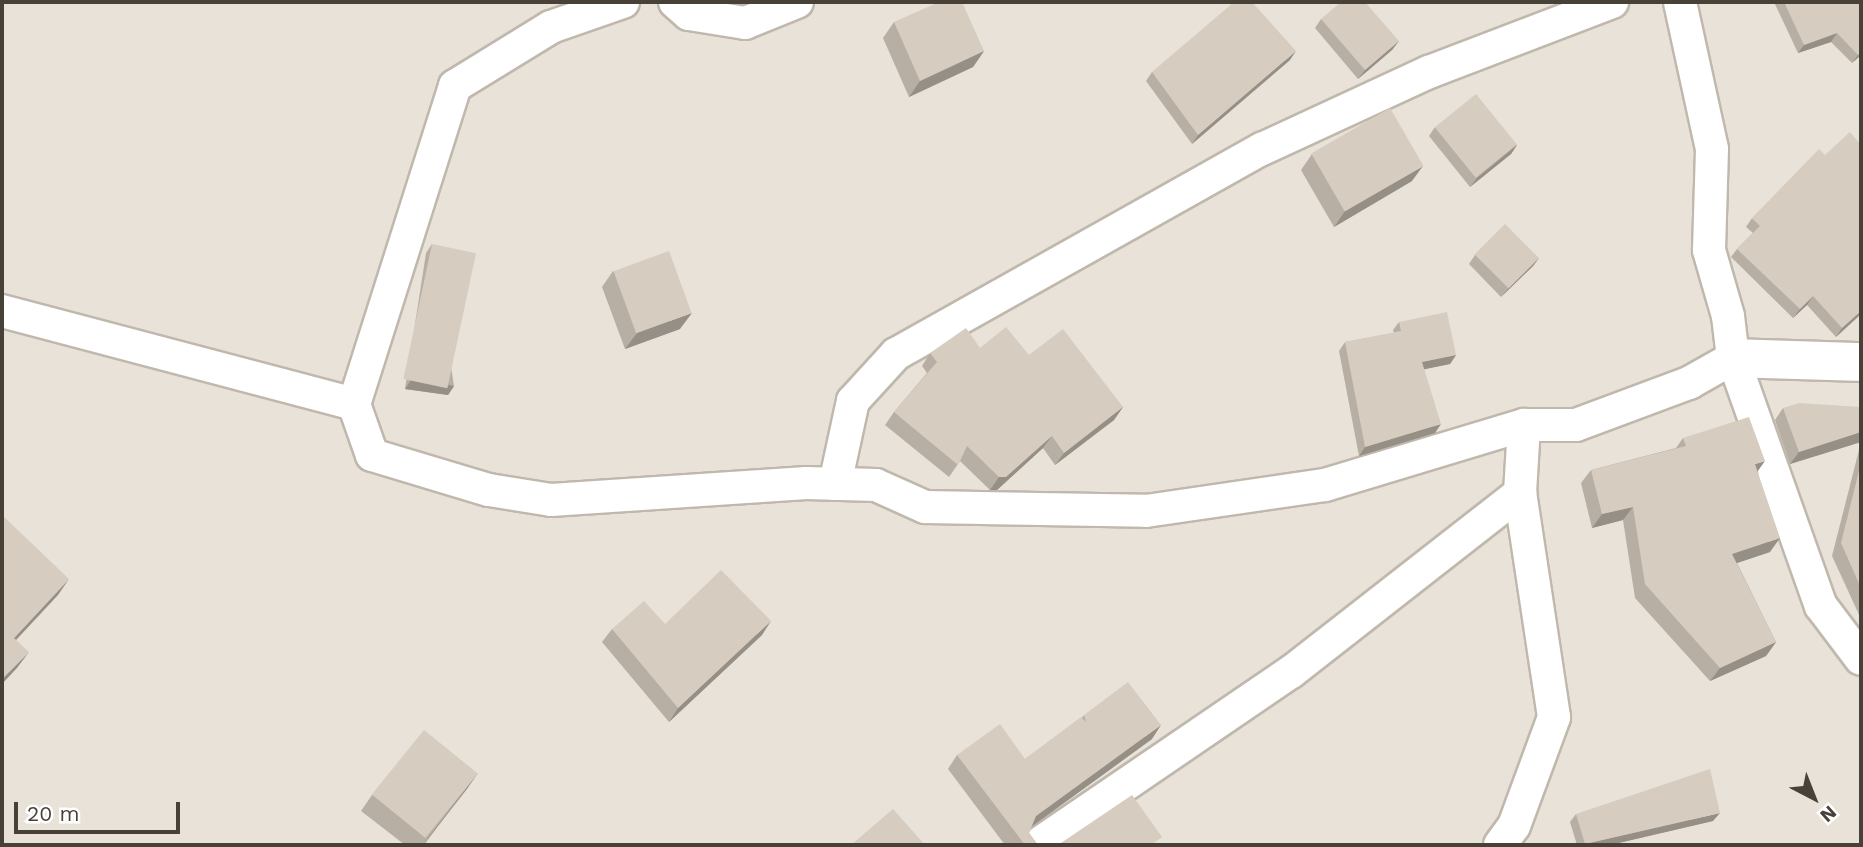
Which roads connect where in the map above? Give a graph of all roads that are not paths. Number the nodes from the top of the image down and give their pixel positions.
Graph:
1 (623, 2) edge
2 (675, 2) edge
3 (797, 2) edge
4 (1612, 2) edge
5 (1681, 2) edge
6 (2, 311) edge
7 (1733, 358) junction
8 (1861, 362) edge
9 (355, 404) junction
10 (1524, 425) junction
11 (835, 484) junction
12 (1520, 493) junction
13 (1861, 659) edge
14 (1037, 845) edge
15 (1500, 845) edge

1 - 9 lane
2 - 3 lane
4 - 11 lane
5 - 7 lane
6 - 9 lane
7 - 8 street
7 - 10 lane
7 - 13 lane
9 - 11 lane
10 - 11 lane
10 - 12 lane
12 - 14 lane
12 - 15 lane

